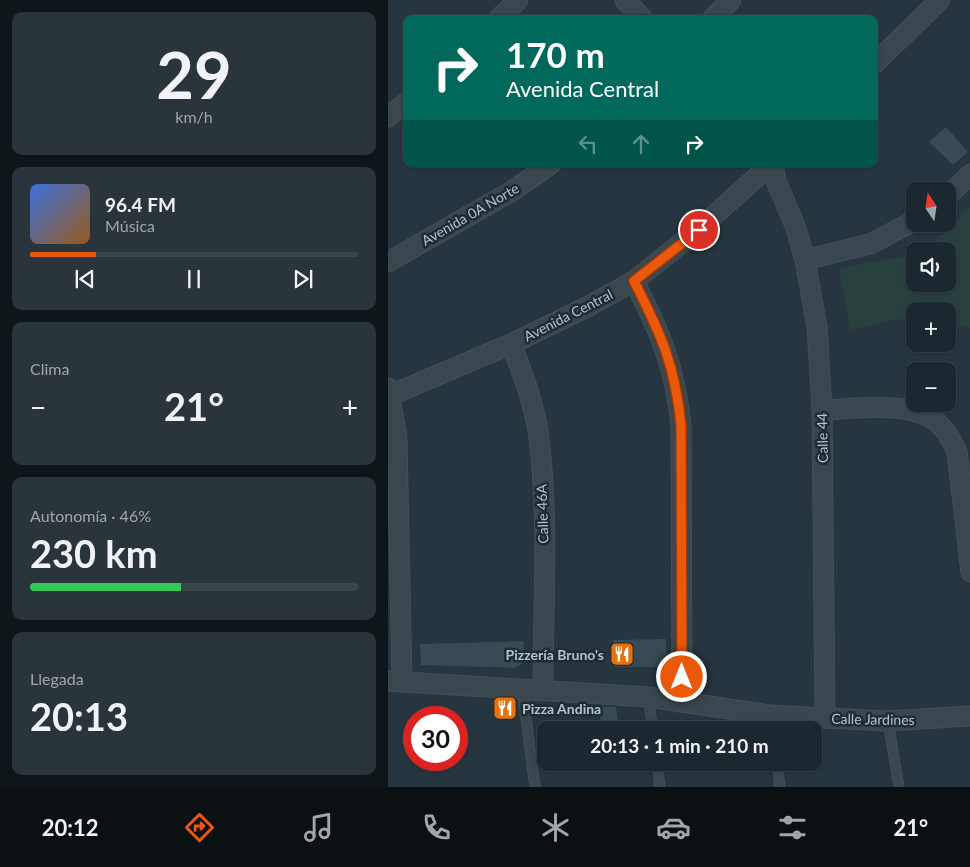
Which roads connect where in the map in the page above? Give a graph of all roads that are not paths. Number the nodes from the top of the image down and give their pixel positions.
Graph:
1 (518, 0) edge
2 (625, 0) edge
3 (731, 0) edge
4 (940, 0) edge
5 (502, 15) edge
6 (639, 15) edge
7 (716, 15) edge
8 (878, 60) edge
9 (403, 105) edge
10 (388, 117) edge
11 (547, 167) edge
12 (769, 167) edge
13 (773, 167) edge
14 (970, 174) edge
15 (956, 187) edge
16 (906, 225) edge
17 (805, 260) junction
18 (388, 262) edge
19 (634, 281) junction
20 (511, 344) junction
21 (389, 391) edge
22 (822, 410) junction
23 (393, 484) edge
24 (970, 572) edge
25 (395, 682) edge
26 (522, 688) junction
27 (543, 689) junction
28 (648, 697) junction
29 (682, 702) junction
30 (970, 716) edge
31 (825, 718) junction
32 (652, 721) edge
33 (767, 721) edge
34 (784, 721) edge
35 (888, 721) junction
36 (658, 771) edge
37 (778, 771) edge
38 (535, 787) edge
39 (660, 787) edge
40 (780, 787) edge
41 (899, 787) edge

1 - 5 street
2 - 6 street
3 - 7 street
4 - 8 street
9 - 10 street
11 - 18 street, Avenida 0A Norte
12 - 19 street, Avenida Central
13 - 17 street, Calle 44
14 - 15 street
16 - 17 street
17 - 22 street, Calle 44
19 - 20 street, Avenida Central
19 - 29 street
20 - 21 street, Avenida Central
20 - 27 street, Calle 46A
21 - 23 street
22 - 24 street
22 - 31 street, Calle 44
23 - 25 street
25 - 26 street, Calle Jardines
26 - 27 street, Calle Jardines
26 - 38 lane
27 - 28 street, Calle Jardines
28 - 29 street, Calle Jardines
28 - 32 lane
29 - 33 street, Calle Jardines
30 - 35 street, Calle Jardines
31 - 34 street, Calle Jardines
31 - 35 street, Calle Jardines
35 - 41 lane
36 - 39 lane
37 - 40 lane

